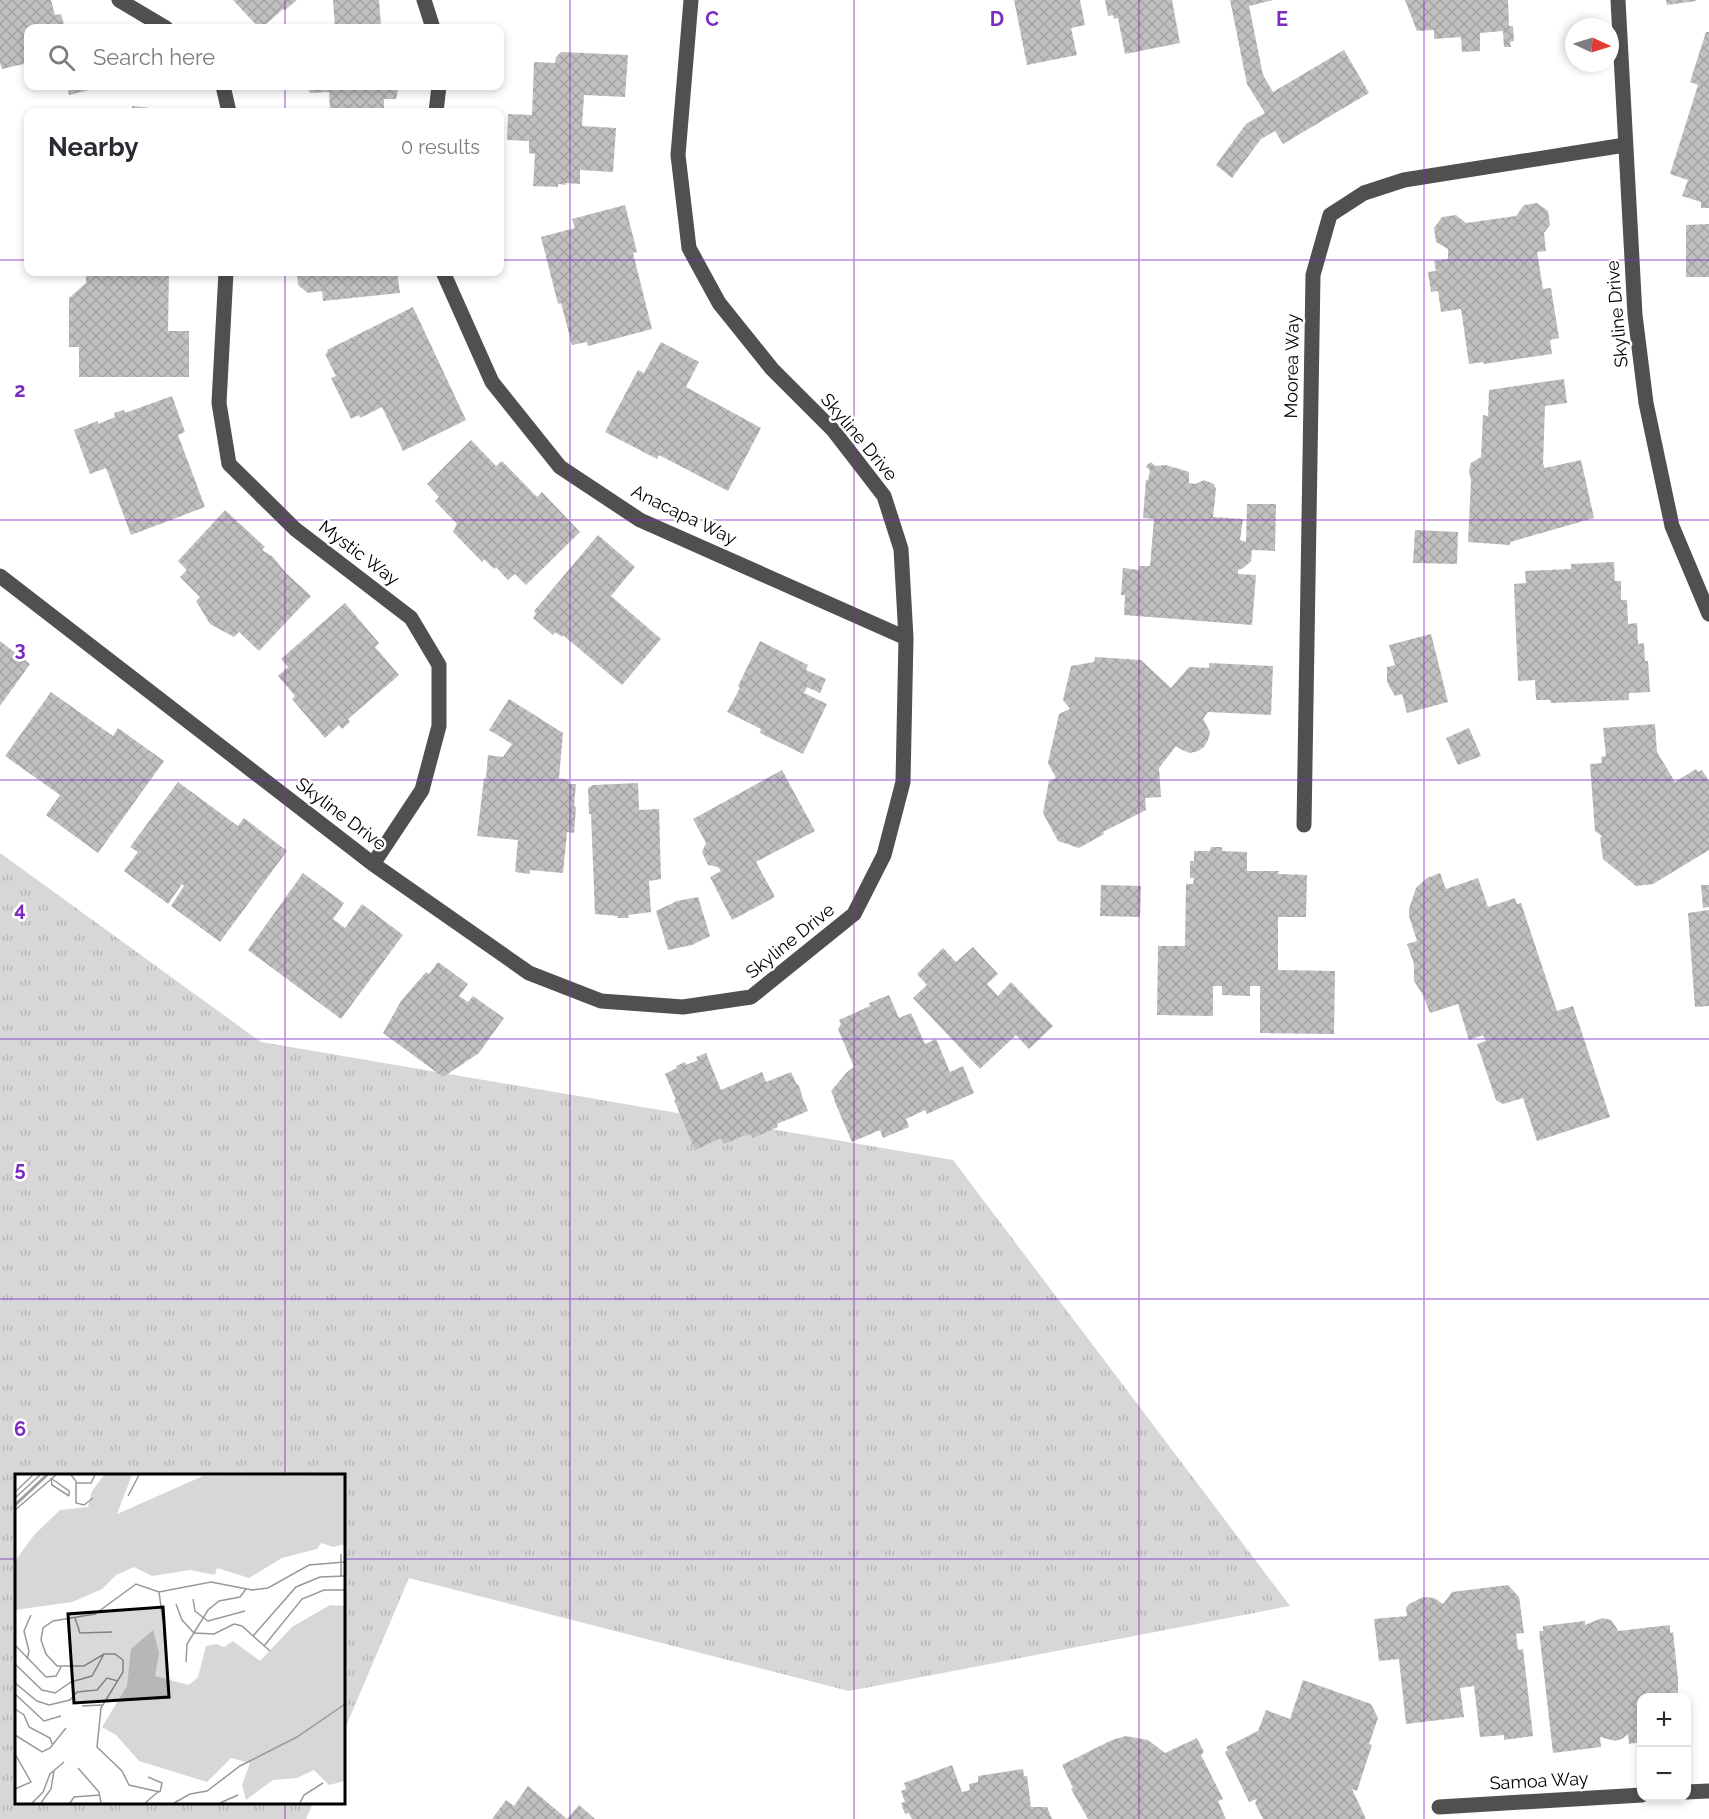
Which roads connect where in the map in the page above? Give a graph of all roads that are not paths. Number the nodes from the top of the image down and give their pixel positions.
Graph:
1 (119, 0) edge
2 (424, 0) edge
3 (691, 0) edge
4 (1618, 0) edge
5 (159, 24) edge
6 (432, 24) edge
7 (224, 90) edge
8 (439, 90) edge
9 (228, 108) edge
10 (436, 108) edge
11 (1624, 145) junction
12 (226, 276) edge
13 (445, 276) edge
14 (0, 576) edge
15 (1709, 614) edge
16 (906, 638) junction
17 (1304, 825) dead end
18 (373, 864) junction
19 (1709, 1791) edge
20 (1691, 1792) edge
21 (1637, 1795) edge
22 (1438, 1807) dead end

1 - 5 street
2 - 6 street
3 - 16 street, Skyline Drive
4 - 11 street, Skyline Drive
7 - 9 street
8 - 10 street
11 - 15 street, Skyline Drive
11 - 17 street, Moorea Way
12 - 18 street, Mystic Way
13 - 16 street, Anacapa Way
14 - 18 street, Skyline Drive
16 - 18 street, Skyline Drive
19 - 20 street
21 - 22 street, Samoa Way

